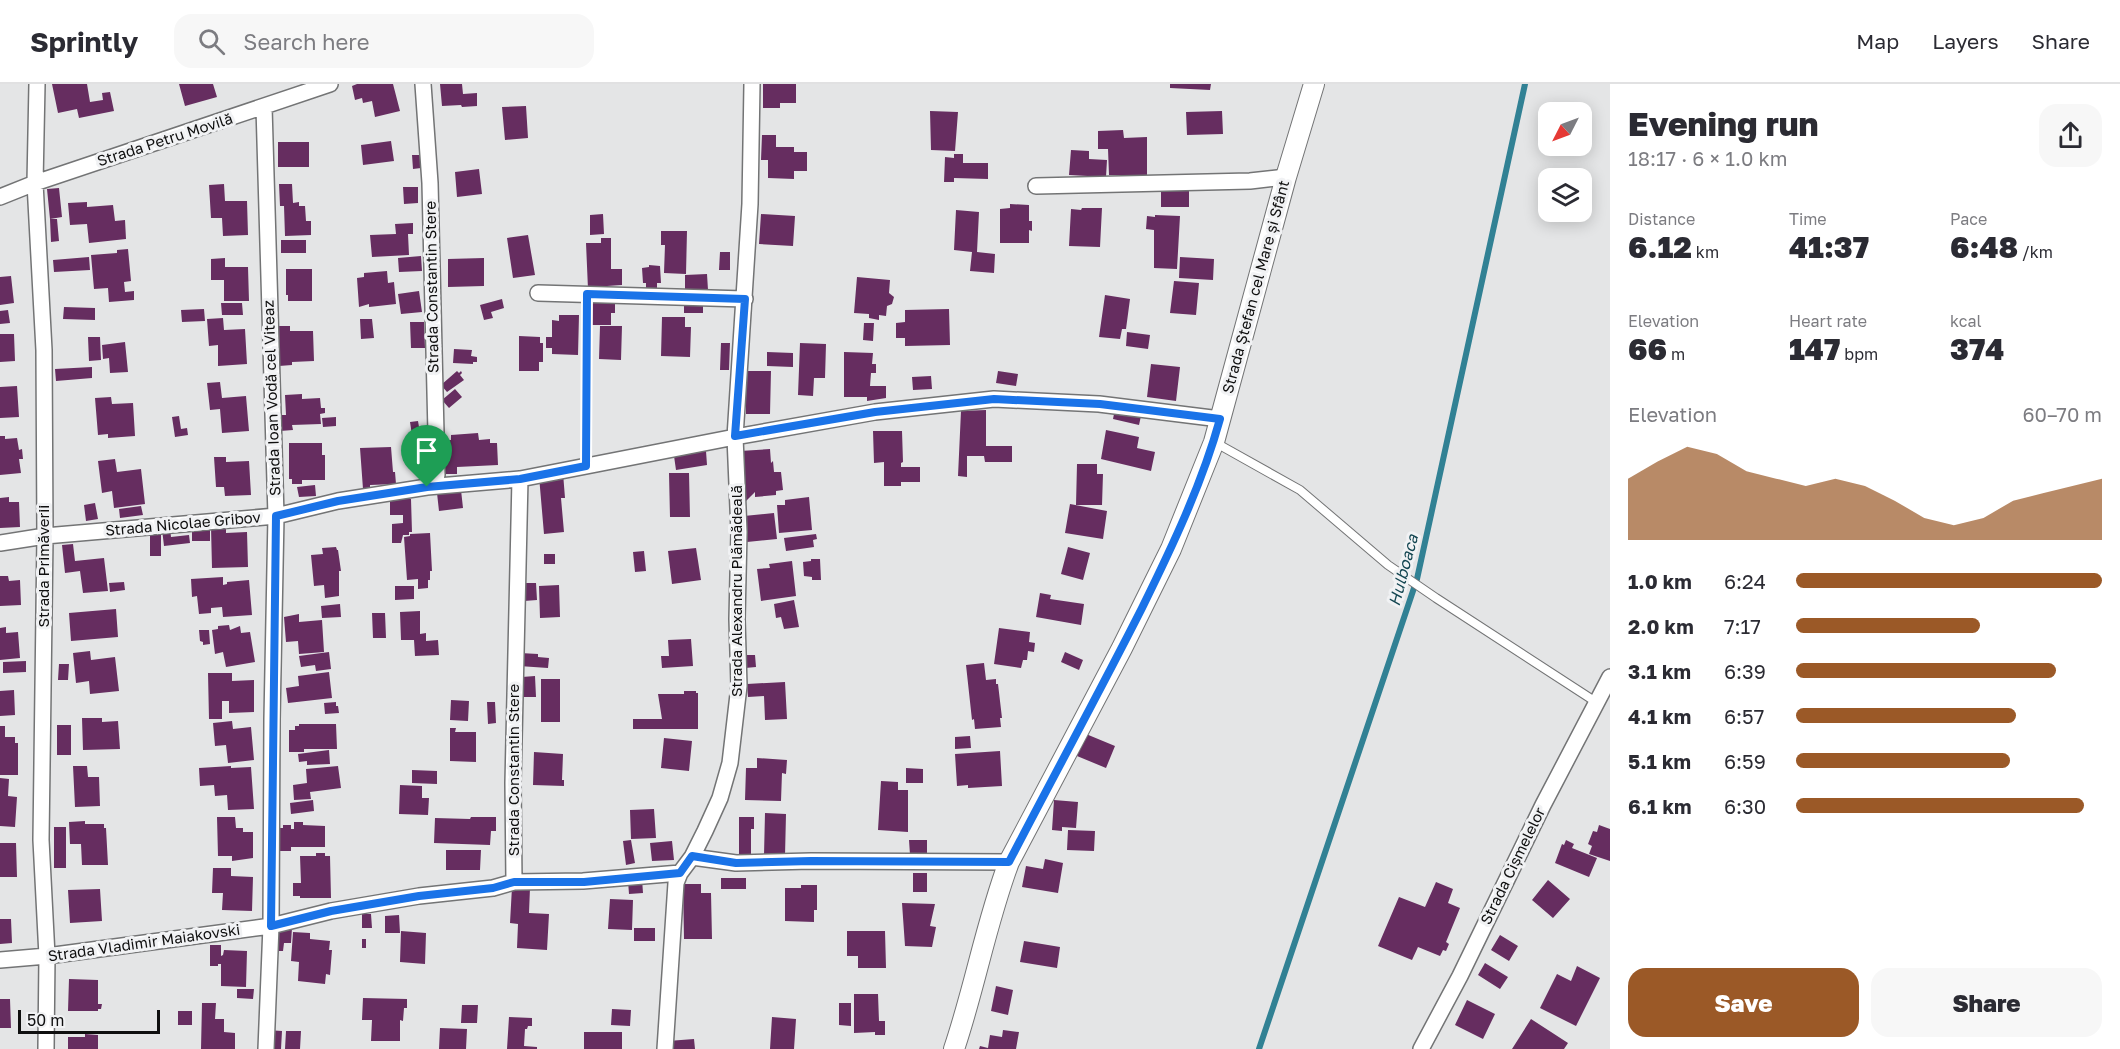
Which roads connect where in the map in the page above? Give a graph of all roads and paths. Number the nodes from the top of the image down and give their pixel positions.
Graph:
1 (37, 84) edge
2 (330, 84) edge
3 (423, 84) edge
4 (752, 84) edge
5 (1314, 84) edge
6 (264, 108) junction
7 (1286, 177) junction
8 (35, 183) junction
9 (1036, 186) dead end
10 (0, 197) edge
11 (538, 293) dead end
12 (587, 294) junction
13 (745, 299) junction
14 (1220, 419) junction
15 (735, 436) junction
16 (1214, 442) junction
17 (586, 466) junction
18 (520, 479) junction
19 (427, 487) junction
20 (276, 516) junction
21 (45, 536) junction
22 (0, 543) edge
23 (1609, 682) edge
24 (1596, 702) junction
25 (692, 856) junction
26 (1009, 862) junction
27 (680, 873) junction
28 (514, 882) junction
29 (271, 926) junction
30 (47, 956) junction
31 (0, 960) edge
32 (46, 1049) edge
33 (266, 1049) edge
34 (665, 1049) edge
35 (954, 1049) edge
36 (1421, 1049) edge

1 - 8 street, Strada Primăverii
2 - 6 street, Strada Petru Movilă
3 - 19 street, Strada Constantin Stere
4 - 13 street, Strada Alexandru Plămădeală
5 - 7 street, Strada Ștefan cel Mare și Sfânt
6 - 8 street, Strada Petru Movilă
6 - 20 street, Strada Ioan Vodă cel Viteaz
7 - 9 street
7 - 14 street, Strada Ștefan cel Mare și Sfânt
8 - 10 street, Strada Petru Movilă
8 - 21 street, Strada Primăverii
11 - 12 street
12 - 13 street
12 - 17 path
13 - 15 street, Strada Alexandru Plămădeală
14 - 15 street, Strada Nicolae Gribov
14 - 16 street, Strada Ștefan cel Mare și Sfânt
15 - 17 street, Strada Nicolae Gribov
15 - 25 street, Strada Alexandru Plămădeală
16 - 24 lane
16 - 26 street, Strada Ștefan cel Mare și Sfânt
17 - 18 street, Strada Nicolae Gribov
18 - 19 street, Strada Nicolae Gribov
18 - 28 street, Strada Constantin Stere
19 - 20 street, Strada Nicolae Gribov
20 - 21 street, Strada Nicolae Gribov
20 - 29 street, Strada Ioan Vodă cel Viteaz
21 - 22 street, Strada Nicolae Gribov
21 - 30 street, Strada Primăverii
23 - 24 street, Strada Cișmelelor
24 - 36 street, Strada Cișmelelor
25 - 26 street
25 - 27 street, Strada Alexandru Plămădeală
26 - 35 street, Strada Ștefan cel Mare și Sfânt
27 - 28 street, Strada Vladimir Maiakovski
27 - 34 street, Strada Alexandru Plămădeală
28 - 29 street, Strada Vladimir Maiakovski
29 - 30 street, Strada Vladimir Maiakovski
29 - 33 street, Strada Ioan Vodă cel Viteaz
30 - 31 street, Strada Vladimir Maiakovski
30 - 32 street, Strada Primăverii

